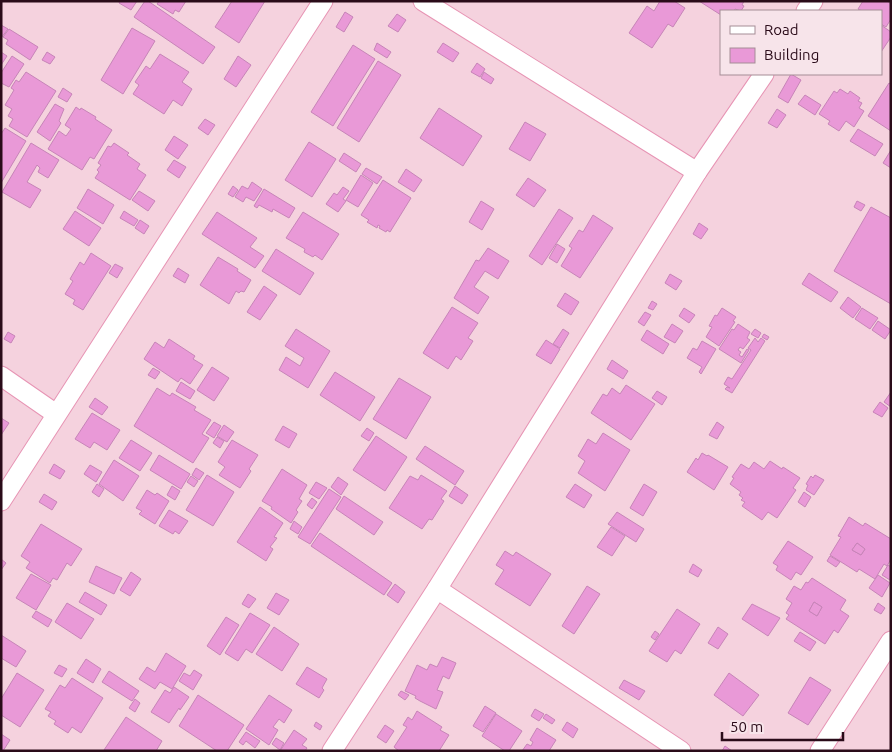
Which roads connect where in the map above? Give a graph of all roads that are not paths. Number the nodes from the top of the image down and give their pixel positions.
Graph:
1 (323, 1) edge
2 (422, 1) edge
3 (763, 75) edge
4 (697, 172) junction
5 (1, 376) edge
6 (56, 414) junction
7 (1, 501) edge
8 (437, 589) junction
9 (891, 641) edge
10 (332, 751) edge
11 (681, 751) edge
12 (820, 751) edge

1 - 6 street
2 - 4 street
3 - 4 street
4 - 8 street
5 - 6 street
6 - 7 street
8 - 10 street
8 - 11 street
9 - 12 street

